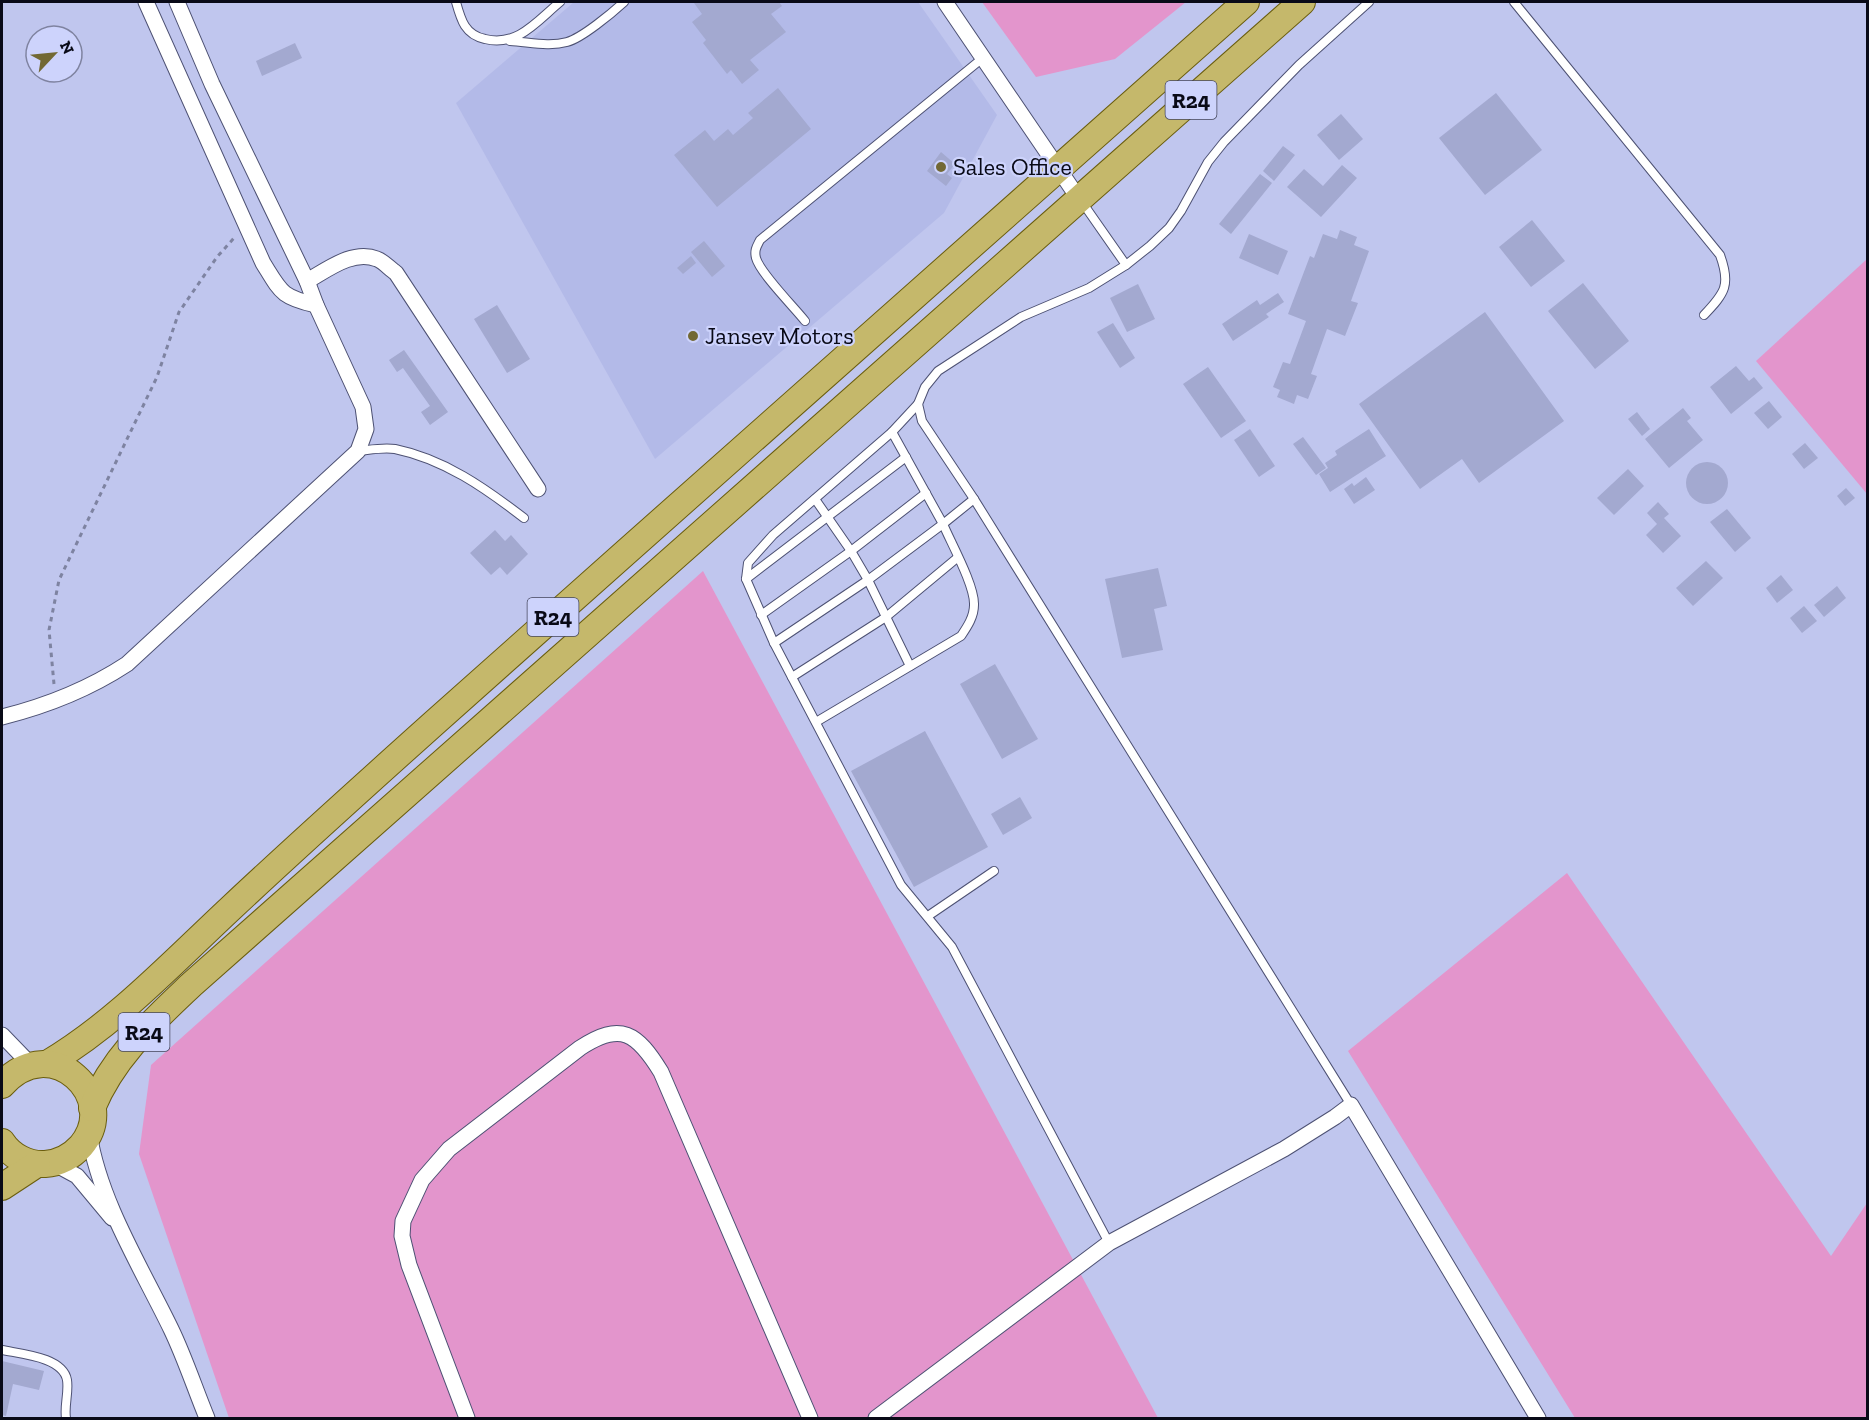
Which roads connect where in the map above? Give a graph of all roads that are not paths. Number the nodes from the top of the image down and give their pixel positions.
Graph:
1 (146, 2) edge
2 (177, 2) edge
3 (456, 2) edge
4 (560, 2) edge
5 (624, 2) edge
6 (945, 2) edge
7 (1246, 2) edge
8 (1302, 2) edge
9 (1369, 2) edge
10 (1514, 2) edge
11 (510, 40) junction
12 (984, 57) junction
13 (1059, 170) junction
14 (1079, 199) junction
15 (1126, 265) junction
16 (307, 281) junction
17 (316, 305) junction
18 (1704, 315) dead end
19 (805, 321) dead end
20 (918, 404) junction
21 (892, 432) junction
22 (358, 451) junction
23 (906, 458) junction
24 (538, 489) dead end
25 (926, 493) junction
26 (815, 499) junction
27 (974, 499) junction
28 (524, 518) dead end
29 (827, 518) junction
30 (943, 524) junction
31 (851, 551) junction
32 (957, 558) junction
33 (746, 579) junction
34 (868, 580) junction
35 (761, 615) junction
36 (886, 618) junction
37 (774, 643) junction
38 (910, 666) junction
39 (792, 677) junction
40 (2, 717) edge
41 (816, 722) junction
42 (994, 871) dead end
43 (928, 916) junction
44 (2, 1035) edge
45 (39, 1064) junction
46 (2, 1085) edge
47 (1351, 1105) junction
48 (91, 1120) junction
49 (2, 1142) edge
50 (45, 1163) junction
51 (2, 1187) edge
52 (122, 1230) junction
53 (1109, 1244) junction
54 (2, 1350) edge
55 (66, 1419) edge
56 (207, 1419) edge
57 (467, 1419) edge
58 (810, 1419) edge
59 (876, 1419) edge
60 (1538, 1419) edge

1 - 17 street
2 - 16 street
3 - 11 lane
4 - 11 lane
5 - 11 lane
6 - 12 street
7 - 13 main road, R24
8 - 14 main road, R24
9 - 15 lane
10 - 18 lane
12 - 13 street
12 - 19 lane
13 - 14 street
13 - 45 main road, R24
14 - 15 lane
14 - 48 main road, R24
15 - 20 lane
16 - 17 street
16 - 24 street
17 - 22 street
20 - 21 lane
20 - 27 lane
21 - 23 lane
21 - 26 lane
22 - 28 lane
22 - 40 street
23 - 25 lane
23 - 29 lane
25 - 30 lane
25 - 31 lane
26 - 29 lane
26 - 33 lane
27 - 30 lane
27 - 47 lane
29 - 31 lane
29 - 33 lane
30 - 32 lane
30 - 34 lane
31 - 34 lane
31 - 35 lane
32 - 36 lane
32 - 38 lane
33 - 35 lane
34 - 36 lane
34 - 37 lane
35 - 37 lane
36 - 38 lane
36 - 39 lane
37 - 39 lane
38 - 41 lane
39 - 41 lane
41 - 43 lane
42 - 43 lane
43 - 53 lane
44 - 45 street
45 - 46 main road, R24
45 - 48 main road
47 - 53 street
47 - 60 street
48 - 50 main road, R24
48 - 52 street
49 - 50 main road
50 - 51 main road, R24
50 - 52 street
52 - 56 street
53 - 59 street
54 - 55 lane
57 - 58 street

